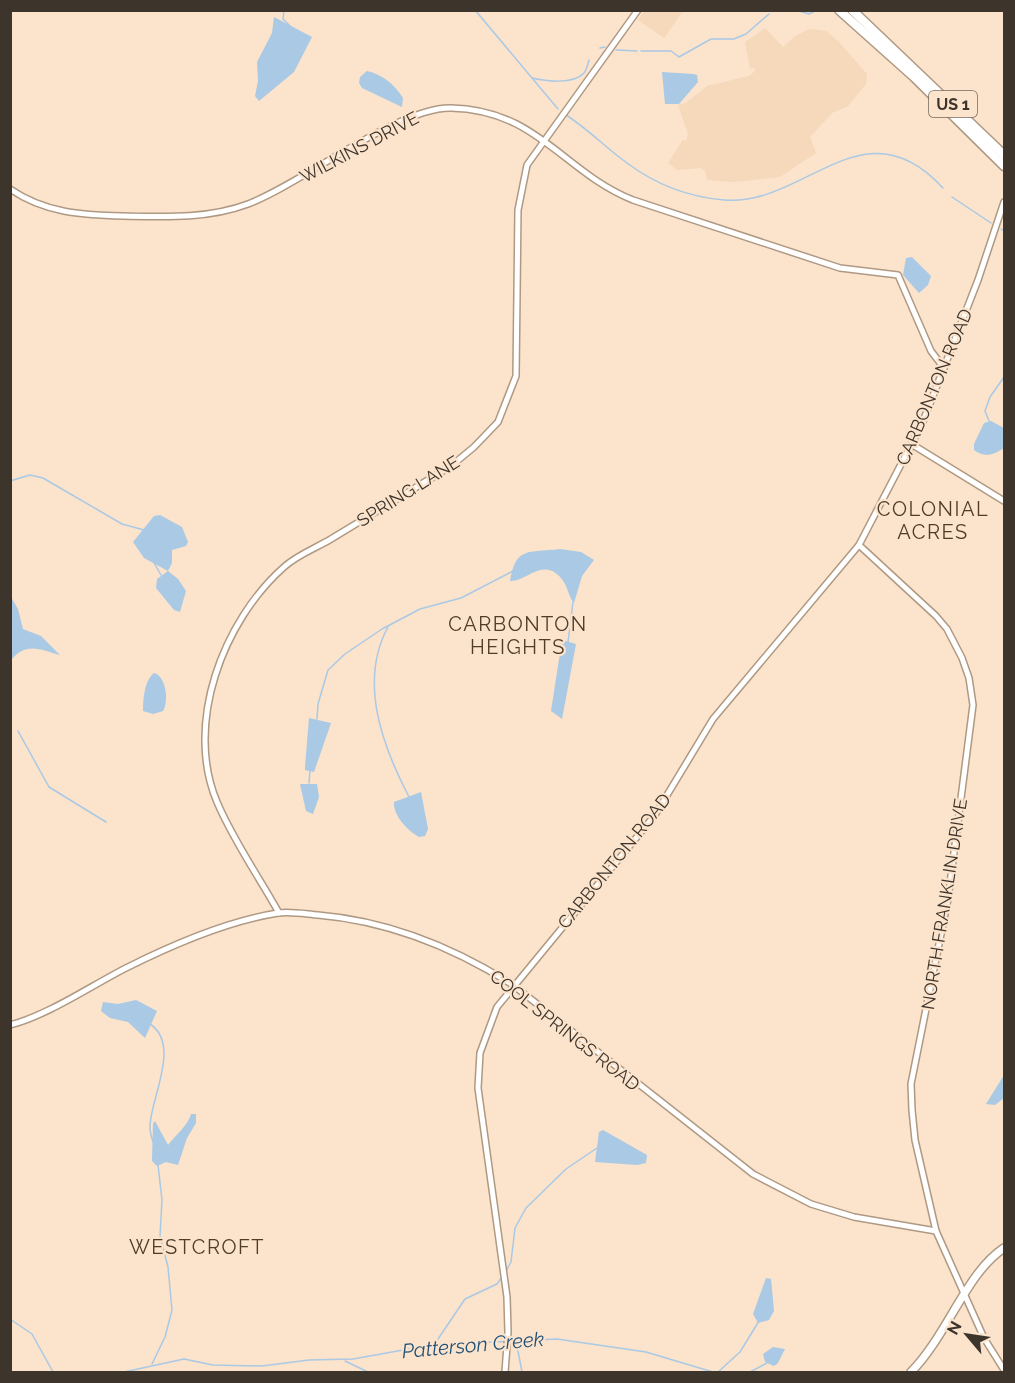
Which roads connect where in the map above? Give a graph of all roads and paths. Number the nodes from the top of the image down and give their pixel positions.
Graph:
1 (638, 10) edge
2 (832, 10) edge
3 (839, 10) edge
4 (852, 10) edge
5 (858, 10) edge
6 (855, 24) junction
7 (900, 54) junction
8 (544, 139) junction
9 (1005, 155) edge
10 (1005, 166) edge
11 (10, 189) edge
12 (1005, 202) edge
13 (944, 368) junction
14 (913, 445) junction
15 (1005, 501) edge
16 (859, 545) junction
17 (279, 913) junction
18 (513, 985) junction
19 (10, 1025) edge
20 (936, 1231) junction
21 (1005, 1248) edge
22 (964, 1296) junction
23 (1005, 1370) edge
24 (505, 1372) edge
25 (911, 1372) edge

1 - 8 street, SPRING LANE
2 - 6 highway
3 - 6 highway, US 1
4 - 7 highway, US 1
5 - 7 highway
6 - 10 highway, US 1
7 - 9 highway, US 1
8 - 11 street, WILKINS DRIVE
8 - 13 street, WILKINS DRIVE
8 - 17 street, SPRING LANE
12 - 13 street, CARBONTON ROAD
13 - 14 street, CARBONTON ROAD
14 - 15 street
14 - 16 street, CARBONTON ROAD
16 - 18 street, CARBONTON ROAD
16 - 20 street, NORTH FRANKLIN DRIVE
17 - 18 street, COOL SPRINGS ROAD
17 - 19 street, COOL SPRINGS ROAD
18 - 20 street, COOL SPRINGS ROAD
18 - 24 street, CARBONTON ROAD
20 - 22 street, NORTH FRANKLIN DRIVE
21 - 22 main road
22 - 23 street, NORTH FRANKLIN DRIVE
22 - 25 main road

